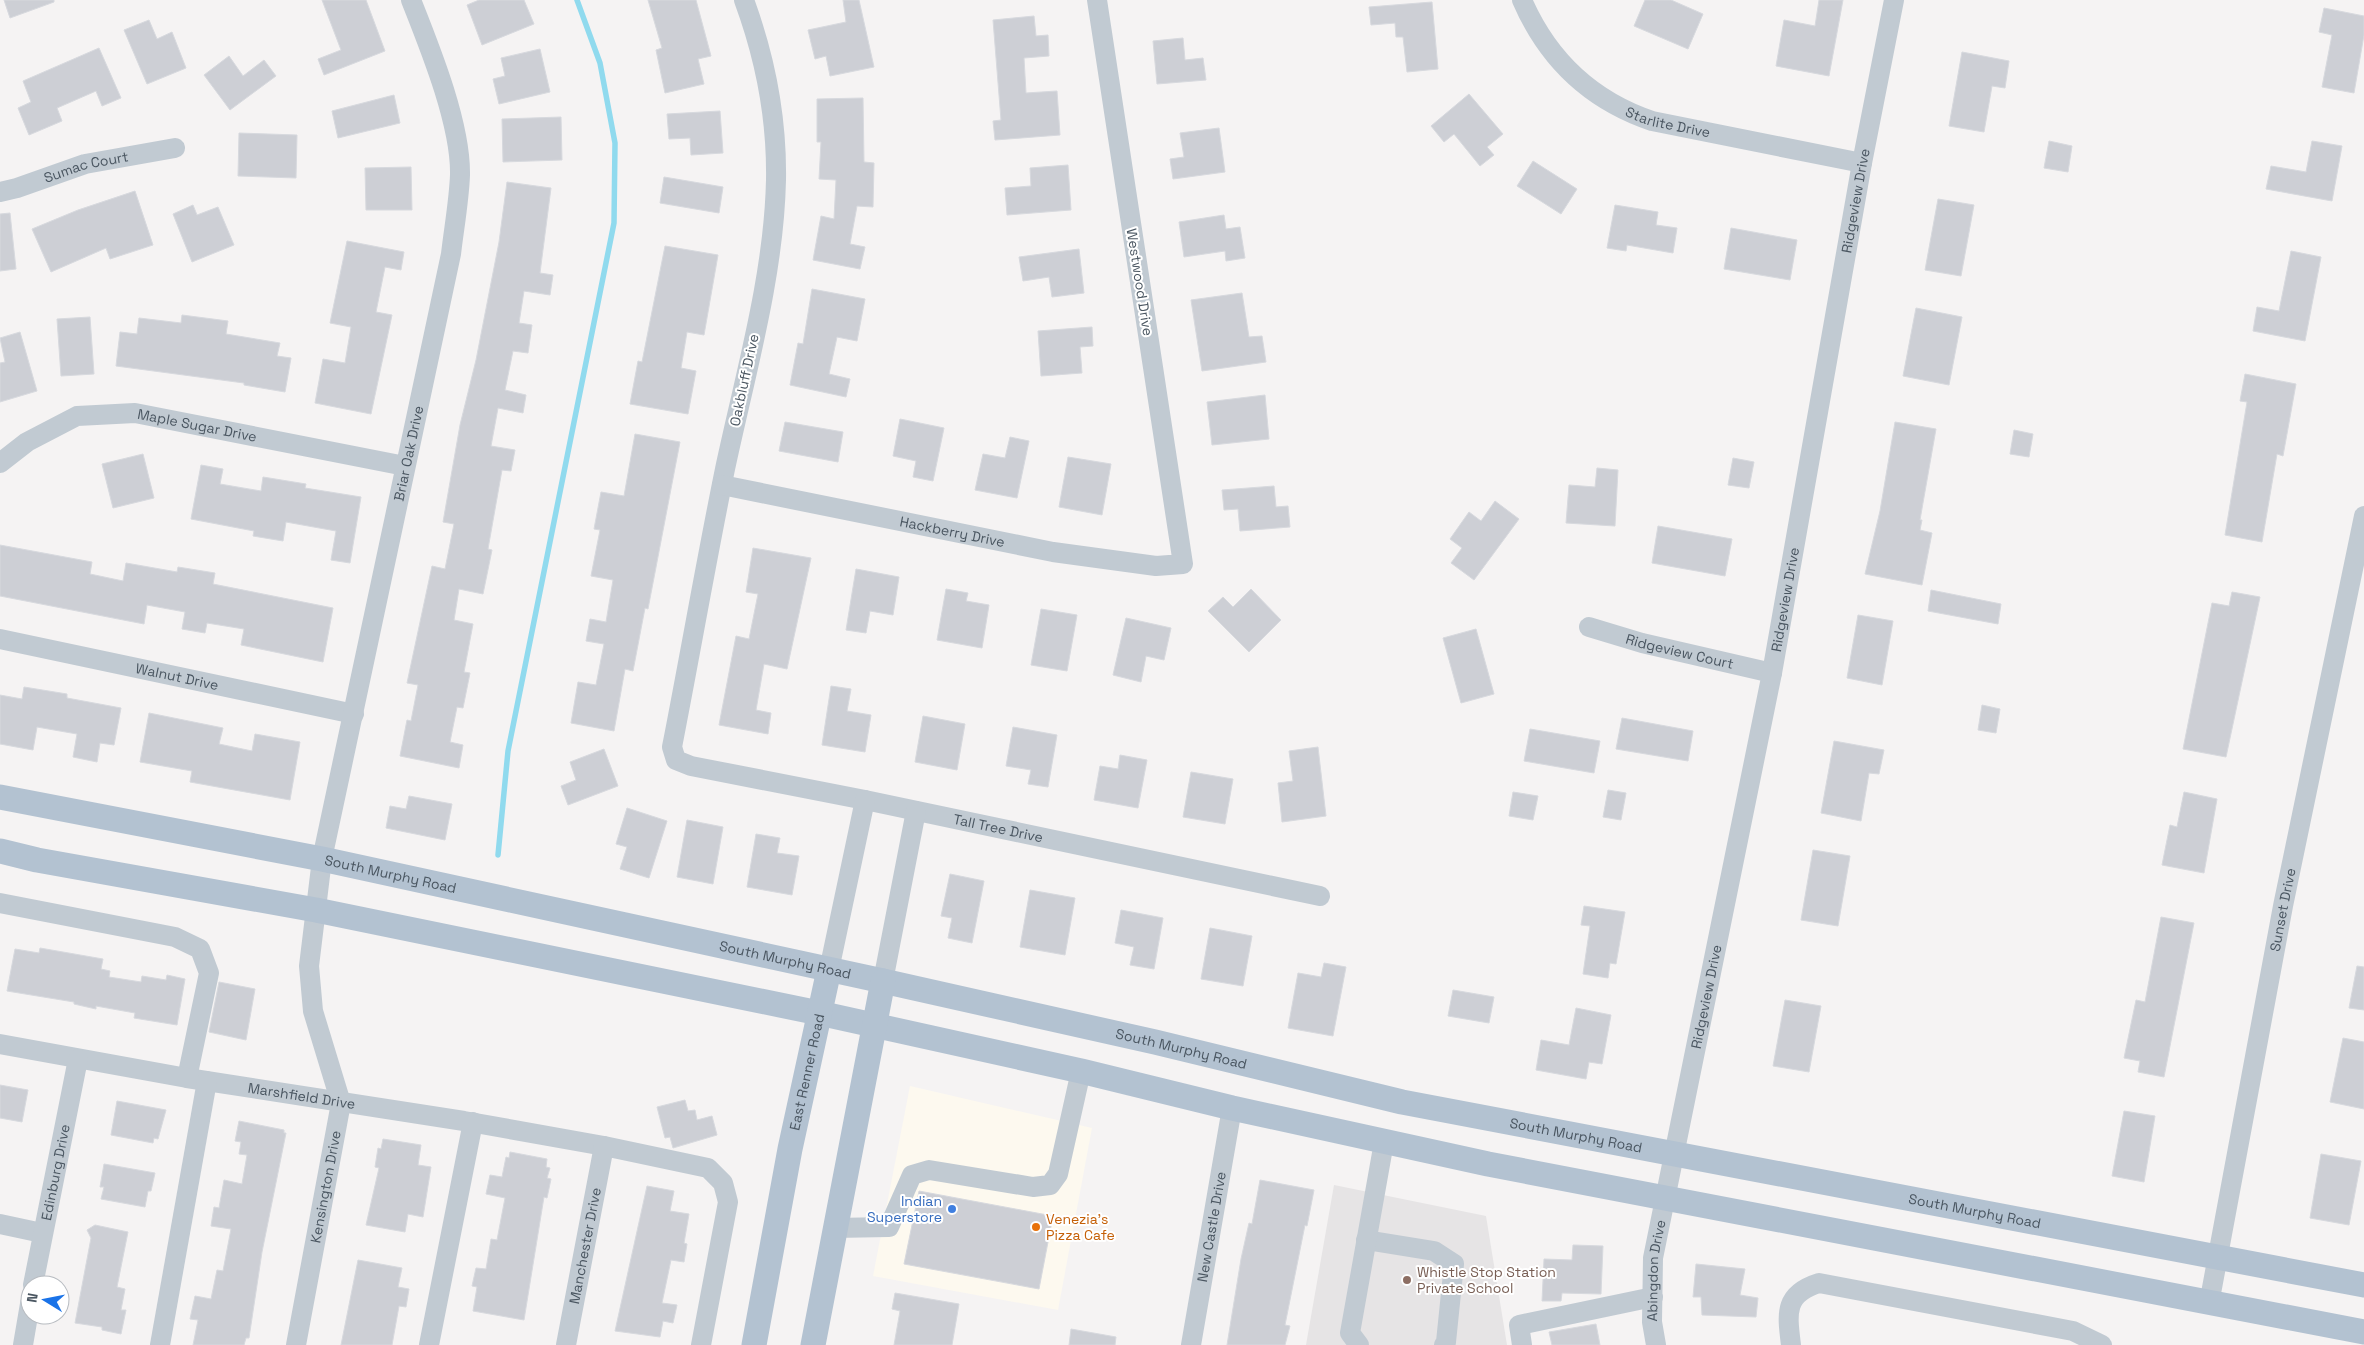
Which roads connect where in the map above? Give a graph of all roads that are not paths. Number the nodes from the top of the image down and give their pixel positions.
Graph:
1 (410, 0) edge
2 (744, 0) edge
3 (1096, 0) edge
4 (1522, 0) edge
5 (1894, 0) edge
6 (175, 148) dead end
7 (1862, 163) junction
8 (0, 192) edge
9 (0, 463) edge
10 (405, 466) junction
11 (722, 485) junction
12 (2364, 516) edge
13 (1183, 564) joint
14 (1589, 627) dead end
15 (0, 639) edge
16 (1772, 673) junction
17 (354, 714) junction
18 (676, 760) joint
19 (0, 797) edge
20 (865, 800) junction
21 (916, 811) junction
22 (0, 852) edge
23 (322, 859) junction
24 (1320, 896) dead end
25 (0, 903) edge
26 (316, 910) junction
27 (829, 970) junction
28 (883, 980) junction
29 (820, 1013) junction
30 (874, 1026) junction
31 (0, 1044) edge
32 (78, 1059) junction
33 (1081, 1071) junction
34 (187, 1078) junction
35 (207, 1081) junction
36 (341, 1102) junction
37 (1232, 1108) junction
38 (473, 1122) junction
39 (1384, 1142) junction
40 (604, 1146) junction
41 (1675, 1153) junction
42 (1665, 1197) junction
43 (0, 1224) edge
44 (834, 1228) junction
45 (42, 1233) junction
46 (1366, 1240) junction
47 (2219, 1256) junction
48 (35, 1275) edge
49 (2364, 1285) edge
50 (1652, 1297) junction
51 (2209, 1304) junction
52 (26, 1325) edge
53 (2364, 1332) edge
54 (23, 1345) edge
55 (160, 1345) edge
56 (296, 1345) edge
57 (429, 1345) edge
58 (566, 1345) edge
59 (701, 1345) edge
60 (754, 1345) edge
61 (813, 1345) edge
62 (1190, 1345) edge
63 (1358, 1345) edge
64 (1444, 1345) edge
65 (1522, 1345) edge
66 (1656, 1345) edge
67 (1792, 1345) edge
68 (2102, 1345) edge

1 - 10 street, Briar Oak Drive
2 - 11 street, Oakbluff Drive
3 - 13 street, Westwood Drive
4 - 7 street, Starlite Drive
5 - 7 street, Ridgeview Drive
6 - 8 street, Sumac Court
7 - 16 street, Ridgeview Drive
9 - 10 street, Maple Sugar Drive
10 - 17 street, Briar Oak Drive
11 - 13 street, Hackberry Drive
11 - 18 street, Oakbluff Drive
12 - 47 street, Sunset Drive
14 - 16 street, Ridgeview Court
15 - 17 street, Walnut Drive
16 - 41 street, Ridgeview Drive
17 - 23 street, Briar Oak Drive
18 - 20 street, Tall Tree Drive
19 - 23 main road, South Murphy Road
20 - 21 street, Tall Tree Drive
20 - 27 street, East Renner Road
21 - 24 street, Tall Tree Drive
21 - 28 street
22 - 26 main road
23 - 26 street, Briar Oak Drive
23 - 27 main road, South Murphy Road
25 - 34 street
26 - 29 main road
26 - 36 street, Kensington Drive
27 - 28 main road, South Murphy Road
27 - 29 main road, East Renner Road
28 - 30 main road
28 - 41 main road, South Murphy Road
29 - 30 main road
29 - 60 main road, East Renner Road
30 - 33 main road
30 - 44 main road
31 - 32 street, Marshfield Drive
32 - 34 street, Marshfield Drive
32 - 45 street, Edinburg Drive
33 - 37 main road
33 - 44 street
34 - 35 street, Marshfield Drive
35 - 36 street, Marshfield Drive
35 - 55 street
36 - 38 street, Marshfield Drive
36 - 56 street, Kensington Drive
37 - 39 main road
37 - 62 street, New Castle Drive
38 - 40 street, Marshfield Drive
38 - 57 street
39 - 42 main road
39 - 46 street
40 - 58 street, Manchester Drive
40 - 59 street, Marshfield Drive
41 - 42 street, Ridgeview Drive
41 - 47 main road, South Murphy Road
42 - 50 street, Abingdon Drive
42 - 51 main road
43 - 45 street
44 - 61 main road
45 - 48 street, Edinburg Drive
46 - 63 street
46 - 64 street
47 - 49 main road, South Murphy Road
47 - 51 street, Sunset Drive
50 - 65 street
50 - 66 street, Abingdon Drive
51 - 53 main road
52 - 54 street
67 - 68 street

